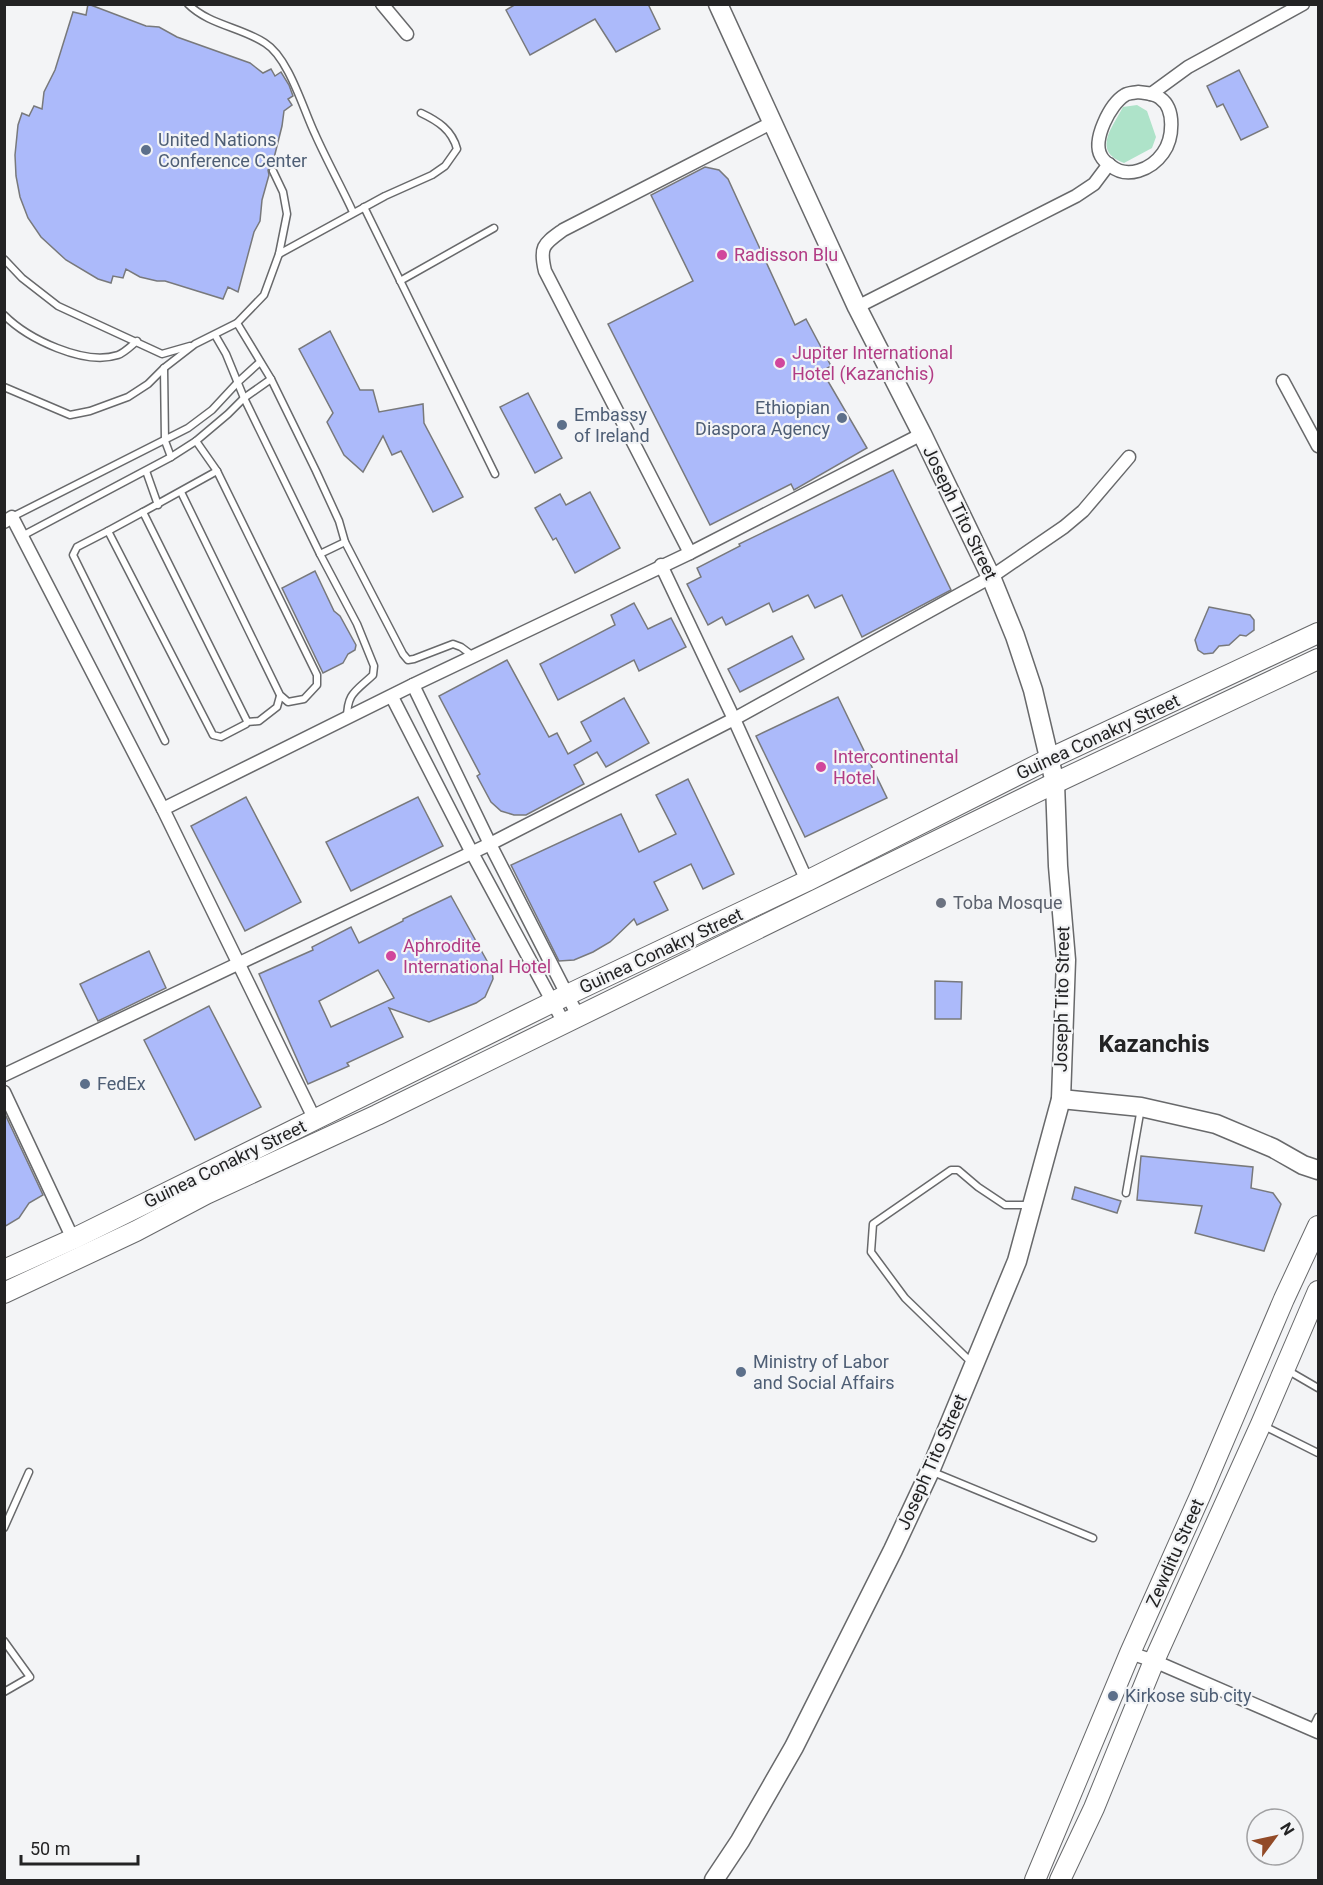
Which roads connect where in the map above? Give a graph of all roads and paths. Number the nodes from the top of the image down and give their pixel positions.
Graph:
1 (188, 4) edge
2 (382, 4) edge
3 (718, 4) edge
4 (1303, 4) edge
5 (407, 34) dead end
6 (1151, 94) junction
7 (421, 112) dead end
8 (773, 122) junction
9 (1109, 164) junction
10 (273, 171) dead end
11 (364, 207) junction
12 (353, 213) junction
13 (494, 228) dead end
14 (279, 254) junction
15 (4, 259) edge
16 (400, 281) junction
17 (856, 307) junction
18 (4, 315) edge
19 (237, 323) junction
20 (214, 335) junction
21 (137, 341) junction
22 (195, 344) junction
23 (260, 362) junction
24 (164, 368) junction
25 (271, 379) junction
26 (1283, 381) dead end
27 (238, 382) junction
28 (4, 387) edge
29 (244, 398) junction
30 (922, 435) junction
31 (165, 441) junction
32 (196, 441) junction
33 (1318, 446) edge
34 (171, 457) junction
35 (1129, 457) dead end
36 (146, 471) junction
37 (217, 471) junction
38 (495, 474) dead end
39 (181, 492) junction
40 (158, 505) junction
41 (143, 513) junction
42 (8, 520) edge
43 (108, 531) junction
44 (22, 537) junction
45 (345, 542) junction
46 (690, 553) junction
47 (320, 555) junction
48 (661, 565) junction
49 (991, 577) junction
50 (1318, 633) edge
51 (473, 656) junction
52 (1318, 659) edge
53 (412, 686) junction
54 (280, 695) junction
55 (392, 697) junction
56 (347, 719) junction
57 (734, 719) junction
58 (247, 722) junction
59 (165, 741) dead end
60 (1049, 759) junction
61 (1055, 783) junction
62 (163, 809) junction
63 (490, 844) junction
64 (471, 852) junction
65 (807, 881) junction
66 (731, 917) junction
67 (742, 938) junction
68 (238, 965) junction
69 (560, 998) junction
70 (571, 1020) junction
71 (4, 1075) edge
72 (4, 1092) edge
73 (367, 1094) junction
74 (1060, 1099) junction
75 (1141, 1107) junction
76 (377, 1115) junction
77 (315, 1120) junction
78 (1311, 1167) edge
79 (1318, 1182) edge
80 (1126, 1193) dead end
81 (1032, 1204) junction
82 (1318, 1226) edge
83 (73, 1239) junction
84 (4, 1270) edge
85 (1318, 1291) edge
86 (4, 1293) edge
87 (974, 1365) junction
88 (1284, 1368) junction
89 (1318, 1388) edge
90 (1261, 1424) junction
91 (1318, 1453) edge
92 (930, 1471) junction
93 (29, 1472) dead end
94 (4, 1528) edge
95 (1093, 1538) dead end
96 (4, 1641) edge
97 (1130, 1653) junction
98 (1154, 1661) junction
99 (4, 1692) edge
100 (1318, 1717) edge
101 (1315, 1731) edge
102 (714, 1881) edge
103 (1035, 1881) edge
104 (1060, 1881) edge

1 - 12 lane
2 - 5 street
3 - 8 main road, Joseph Tito Street
4 - 6 street
6 - 9 street
6 - 9 street
7 - 11 lane
8 - 17 main road, Joseph Tito Street
8 - 46 street
9 - 17 street
10 - 14 lane
11 - 12 lane
11 - 16 lane
12 - 14 lane
13 - 16 lane
14 - 19 lane
15 - 21 lane
16 - 38 lane
17 - 30 main road, Joseph Tito Street
18 - 21 lane
19 - 20 lane
19 - 23 lane
20 - 22 lane
20 - 27 lane
21 - 22 lane
22 - 24 lane
23 - 25 lane
23 - 27 lane
24 - 28 lane
24 - 31 lane
25 - 29 lane
25 - 45 lane
26 - 33 street
27 - 29 lane
27 - 31 lane
29 - 32 lane
29 - 47 lane
30 - 46 street
30 - 49 main road, Joseph Tito Street
31 - 34 lane
31 - 42 lane
32 - 34 lane
32 - 37 lane
34 - 36 lane
35 - 49 street
36 - 40 lane
36 - 44 lane
37 - 39 lane
37 - 54 lane
39 - 40 lane
39 - 54 lane
40 - 41 lane
41 - 43 lane
41 - 58 lane
42 - 44 street
43 - 58 lane
43 - 59 lane
44 - 62 street
45 - 47 lane
45 - 51 lane
46 - 48 street
47 - 56 lane
48 - 51 street
48 - 57 street
49 - 57 street
49 - 60 main road, Joseph Tito Street
50 - 60 main road, Guinea Conakry Street
51 - 53 street
52 - 61 main road, Guinea Conakry Street
53 - 55 street
53 - 63 street
54 - 58 lane
55 - 56 street
55 - 64 street
56 - 62 street
57 - 63 street
57 - 65 street
60 - 61 main road, Joseph Tito Street
60 - 65 main road, Guinea Conakry Street
61 - 67 main road, Guinea Conakry Street
61 - 74 main road, Joseph Tito Street
62 - 68 street
63 - 64 street
63 - 69 street
64 - 68 street
64 - 69 street
65 - 66 main road, Guinea Conakry Street
66 - 67 main road
66 - 69 main road, Guinea Conakry Street
67 - 70 main road, Guinea Conakry Street
68 - 71 street
68 - 77 street
69 - 70 street
69 - 73 main road, Guinea Conakry Street
70 - 76 main road, Guinea Conakry Street
72 - 83 street
73 - 76 street
73 - 77 main road, Guinea Conakry Street
74 - 75 main road
74 - 81 main road, Joseph Tito Street
75 - 78 main road
75 - 80 lane
76 - 86 main road, Guinea Conakry Street
77 - 83 main road, Guinea Conakry Street
78 - 79 main road
81 - 87 main road, Joseph Tito Street
81 - 87 lane
82 - 97 main road, Zewditu Street
83 - 84 main road, Guinea Conakry Street
85 - 88 main road, Zewditu Street
87 - 92 main road, Joseph Tito Street
88 - 89 lane
88 - 90 main road, Zewditu Street
90 - 91 lane
90 - 98 main road, Zewditu Street
92 - 95 lane
92 - 102 main road, Joseph Tito Street
93 - 94 lane
96 - 99 lane
97 - 98 street
97 - 103 main road, Zewditu Street
98 - 101 street
98 - 104 main road, Zewditu Street
100 - 101 lane

